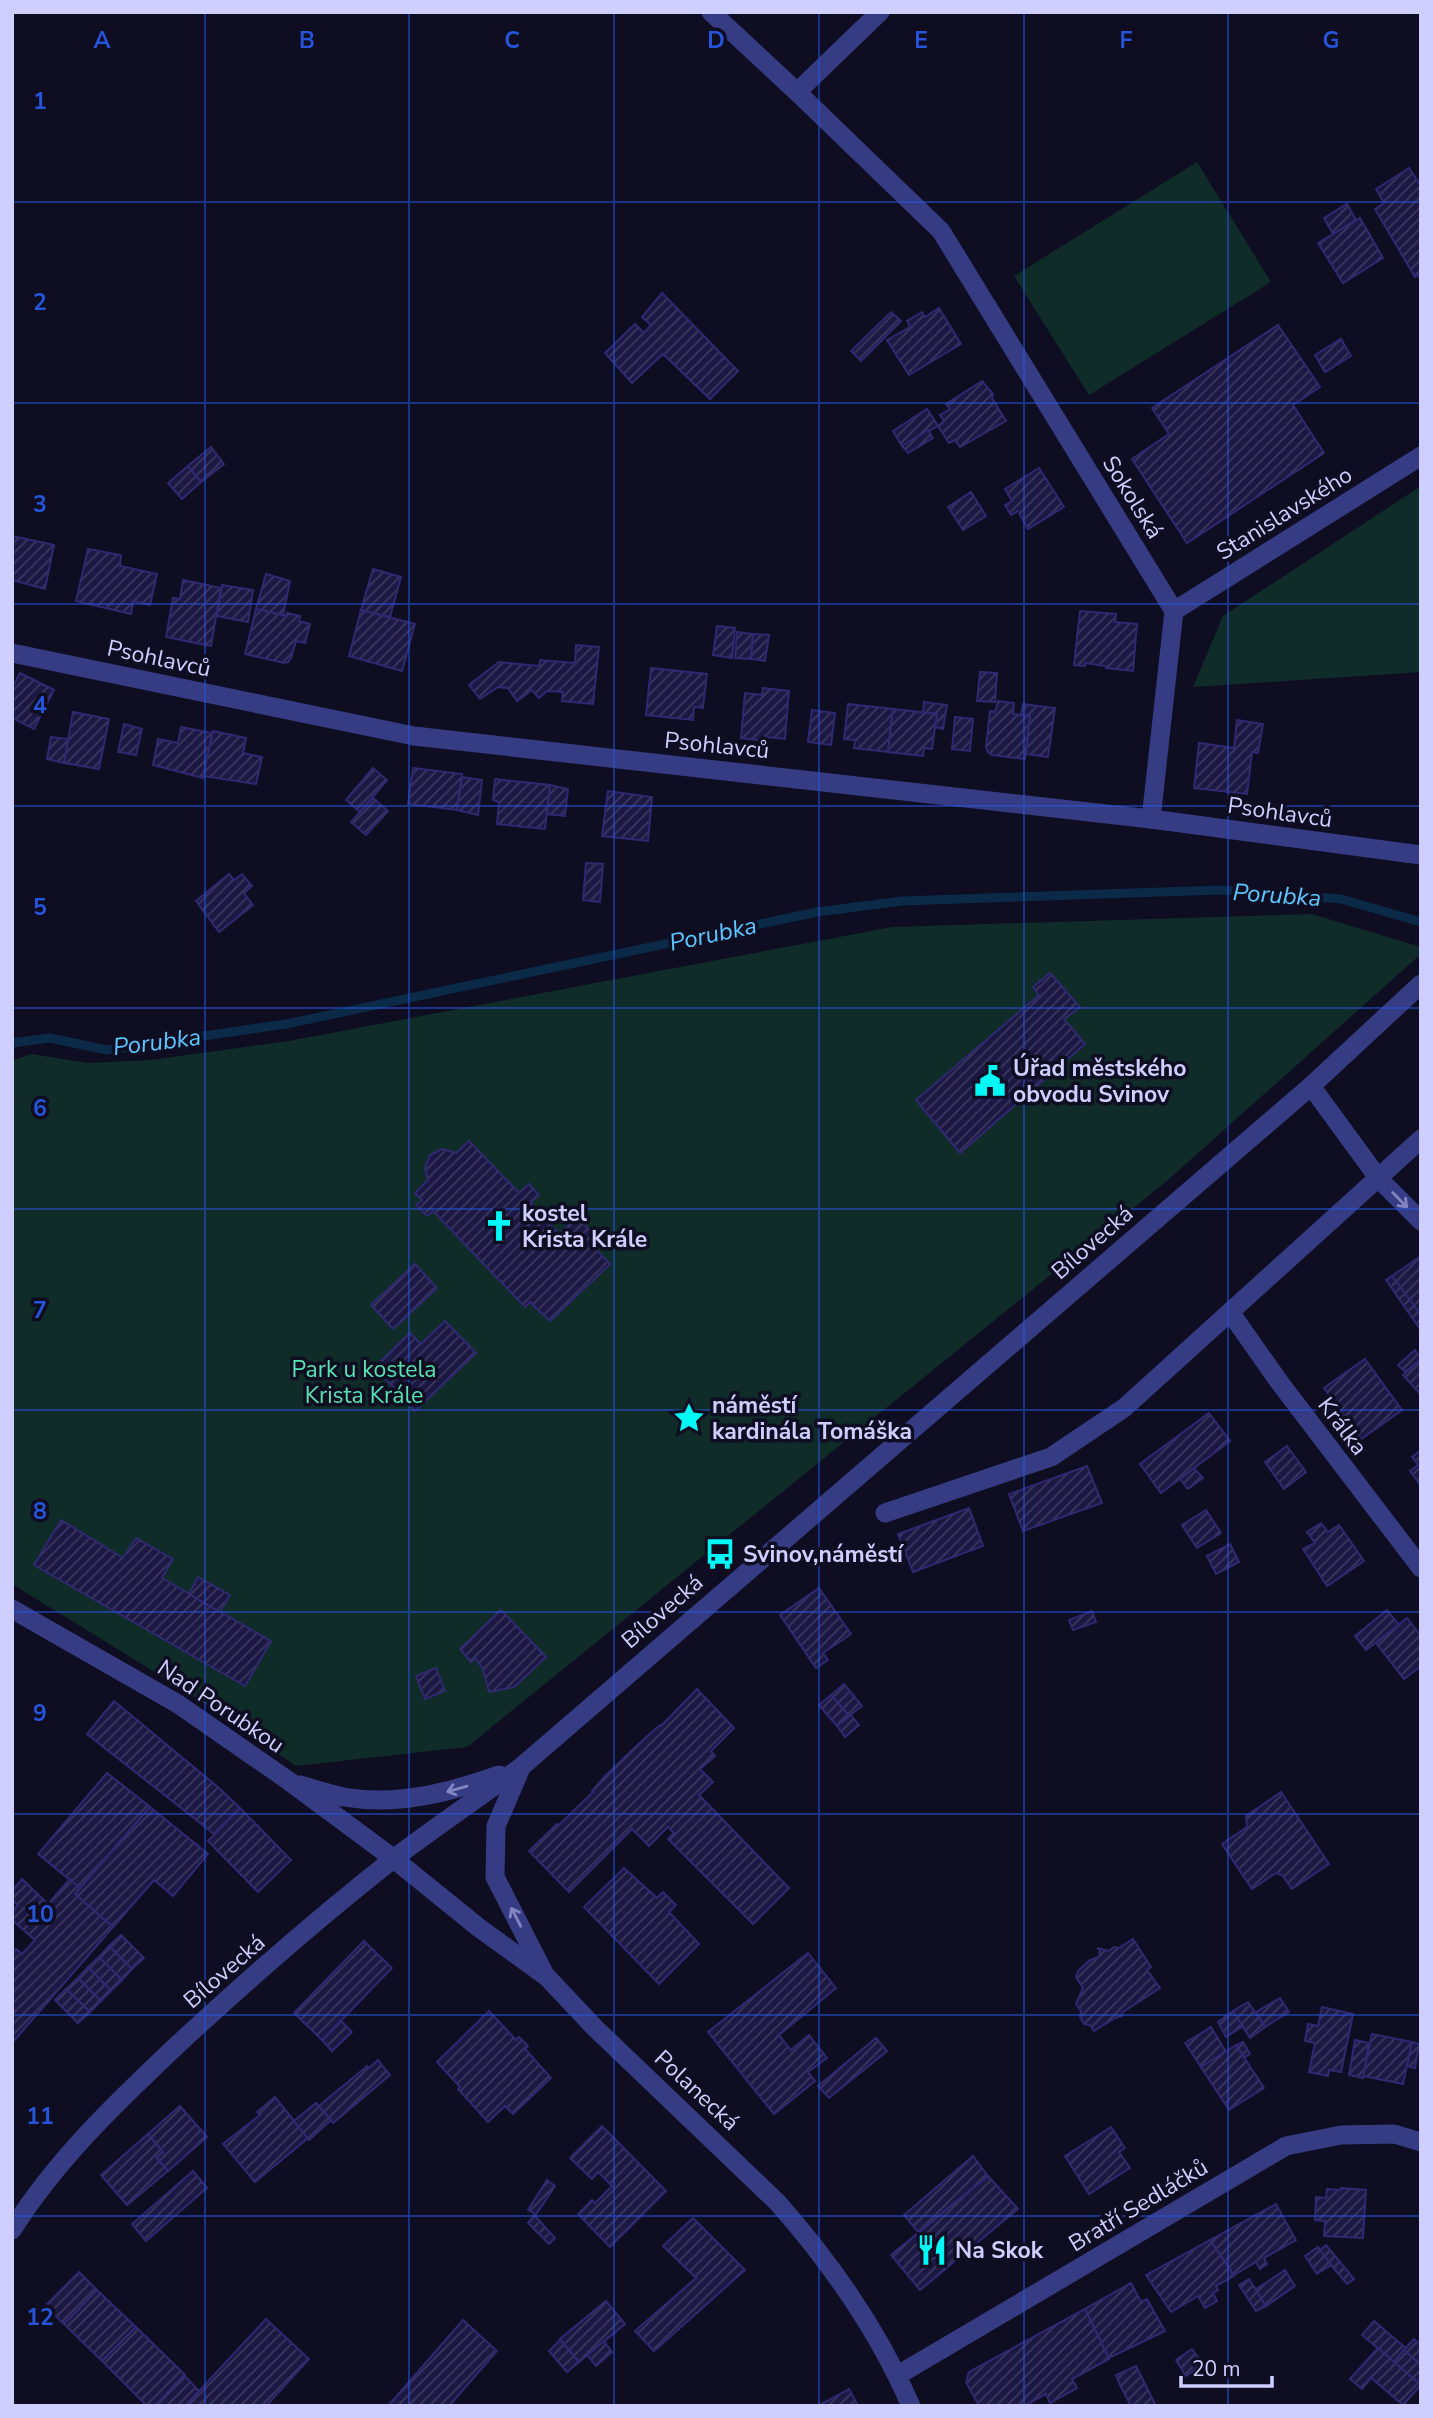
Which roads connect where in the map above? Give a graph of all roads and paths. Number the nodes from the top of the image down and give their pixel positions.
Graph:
1 (711, 12) edge
2 (880, 12) edge
3 (797, 92) junction
4 (1421, 456) edge
5 (1174, 611) junction
6 (12, 653) edge
7 (1152, 819) junction
8 (1421, 856) edge
9 (1421, 984) edge
10 (1311, 1086) junction
11 (1421, 1139) edge
12 (1379, 1179) junction
13 (1421, 1222) edge
14 (1230, 1312) junction
15 (885, 1513) dead end
16 (1421, 1568) edge
17 (12, 1609) edge
18 (521, 1767) junction
19 (289, 1782) junction
20 (394, 1859) junction
21 (547, 1978) junction
22 (1421, 2142) edge
23 (12, 2230) edge
24 (898, 2375) junction
25 (911, 2406) edge

1 - 3 street
2 - 3 street
3 - 5 street, Sokolská
4 - 5 street, Stanislavského
5 - 7 street
6 - 7 street, Psohlavců
7 - 8 street, Psohlavců
9 - 10 street, Bílovecká
10 - 12 street
10 - 18 street, Bílovecká
11 - 12 street
12 -> 13 street
12 - 14 street
14 - 15 street
14 - 16 street, Králka
17 - 19 street, Nad Porubkou
18 -> 19 street
18 - 20 street, Bílovecká
21 -> 18 street
19 - 20 street, Nad Porubkou
20 - 21 street, Polanecká
20 - 23 street, Bílovecká
21 - 24 street, Polanecká
22 - 24 street, Bratří Sedláčků
24 - 25 street, Polanecká

